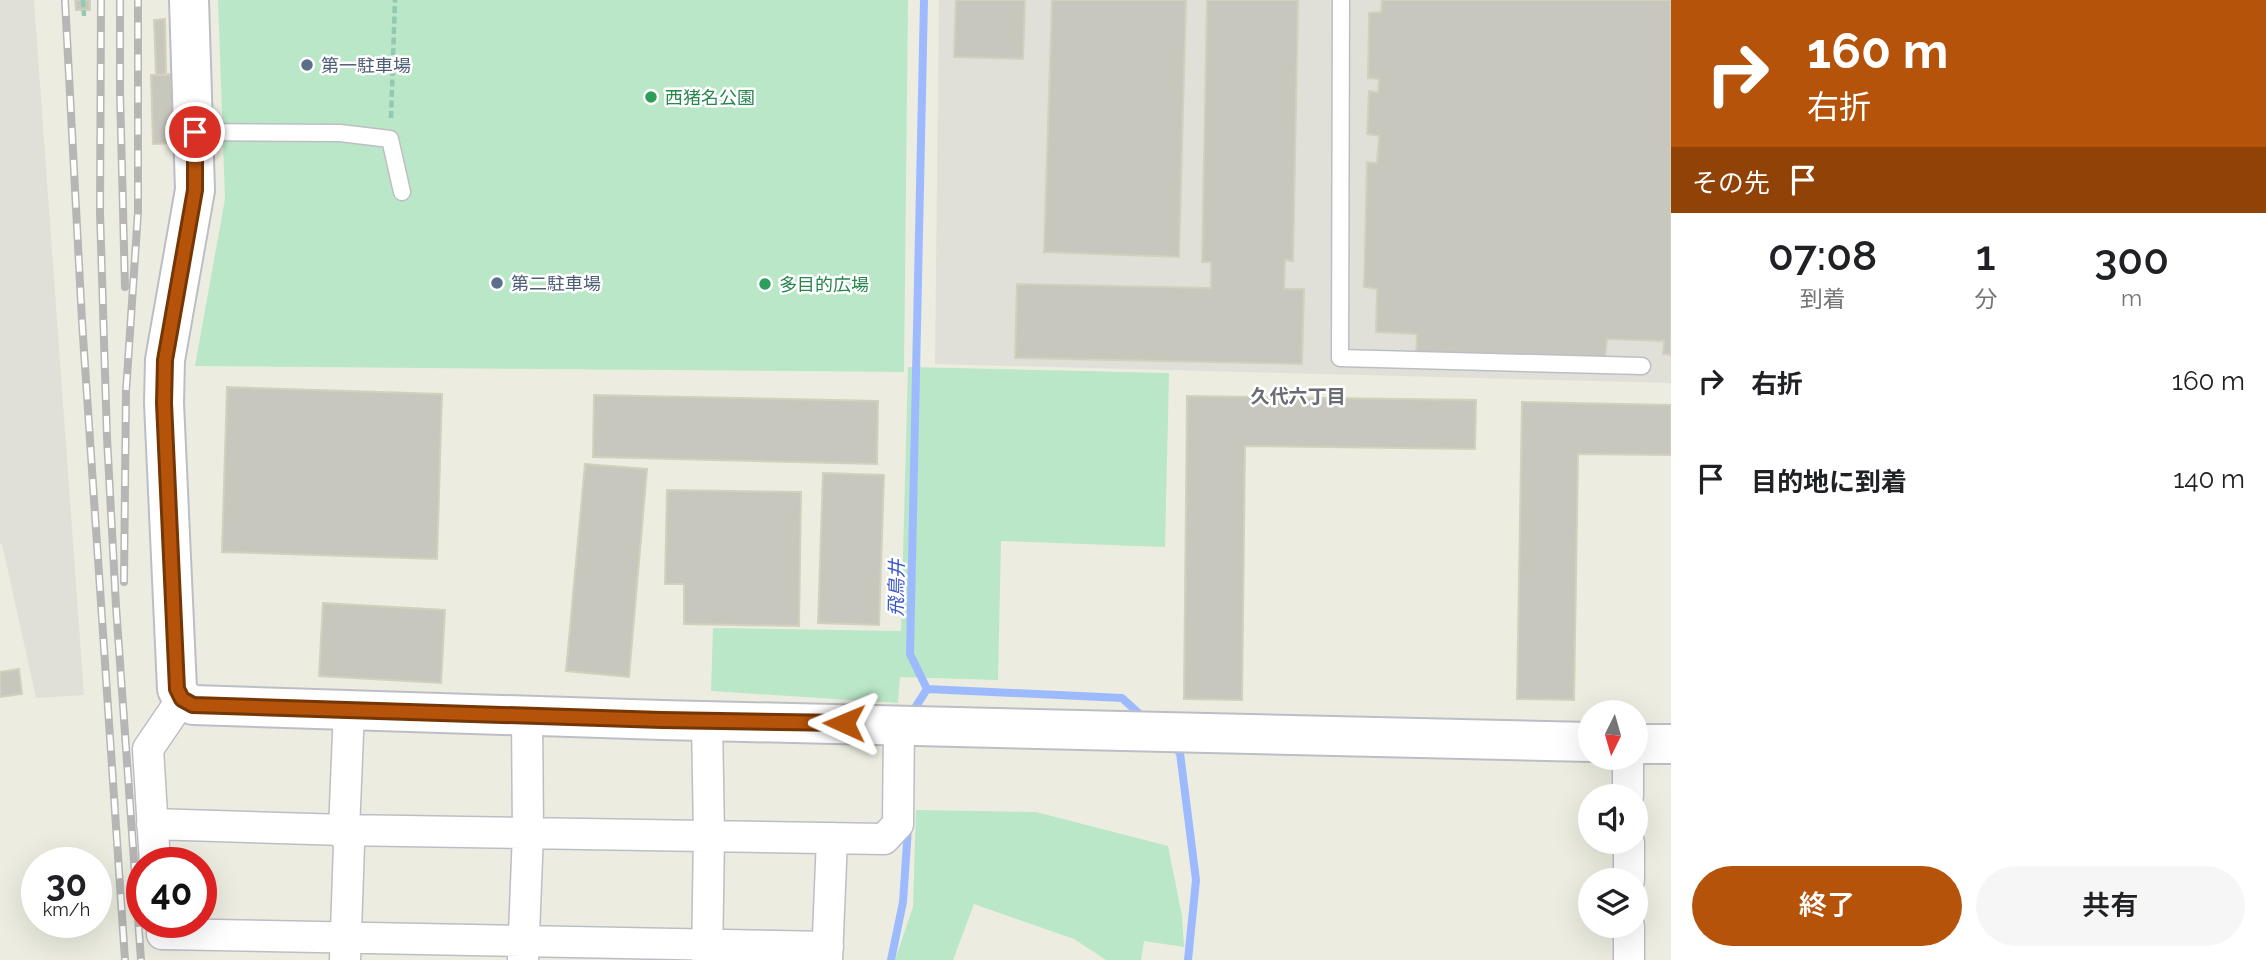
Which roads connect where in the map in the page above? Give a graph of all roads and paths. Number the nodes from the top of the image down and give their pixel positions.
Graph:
1 (83, 0) edge
2 (189, 0) edge
3 (396, 0) edge
4 (1341, 0) edge
5 (84, 16) dead end
6 (195, 132) junction
7 (390, 139) junction
8 (402, 192) dead end
9 (1642, 366) dead end
10 (182, 699) junction
11 (349, 710) junction
12 (527, 716) junction
13 (707, 721) junction
14 (899, 724) junction
15 (1578, 743) edge
16 (1648, 744) edge
17 (1671, 744) edge
18 (152, 824) junction
19 (344, 830) junction
20 (528, 834) junction
21 (709, 835) junction
22 (832, 838) junction
23 (154, 847) edge
24 (1629, 938) edge
25 (162, 939) edge
26 (345, 948) edge
27 (524, 950) edge
28 (707, 952) edge
29 (827, 954) edge
30 (1629, 960) edge

1 - 5 path
2 - 6 street
3 - 7 path
4 - 9 lane
6 - 7 lane
6 - 10 street
7 - 8 lane
10 - 11 street
10 - 18 street
11 - 12 street
11 - 19 street
12 - 13 street
12 - 20 street
13 - 14 street
13 - 21 street
14 - 15 street
14 - 22 street
16 - 17 street
18 - 19 street
18 - 23 street
19 - 20 street
19 - 26 street
20 - 21 street
20 - 27 street
21 - 22 street
21 - 28 street
22 - 29 street
24 - 30 street
25 - 26 street
26 - 27 street
27 - 28 street
28 - 29 street

